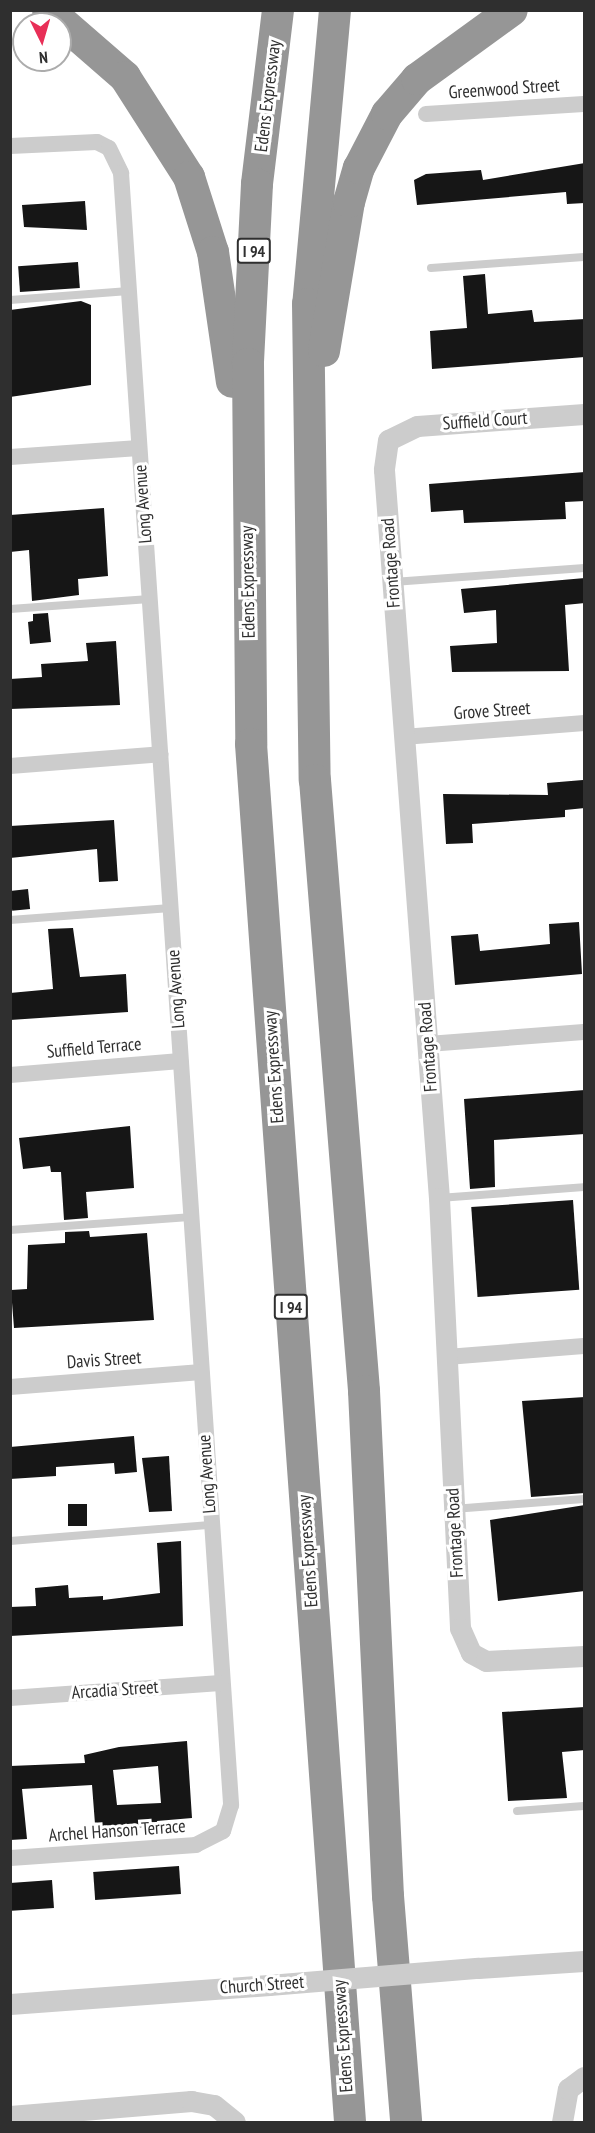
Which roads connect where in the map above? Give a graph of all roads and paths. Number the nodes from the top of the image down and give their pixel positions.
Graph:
1 (48, 10) edge
2 (278, 10) edge
3 (335, 10) edge
4 (512, 10) edge
5 (585, 104) edge
6 (426, 114) dead end
7 (10, 146) edge
8 (585, 257) edge
9 (431, 268) dead end
10 (129, 291) junction
11 (10, 300) edge
12 (585, 414) edge
13 (388, 440) joint
14 (139, 448) junction
15 (310, 453) junction
16 (10, 457) edge
17 (246, 492) junction
18 (585, 568) edge
19 (392, 582) junction
20 (150, 599) junction
21 (10, 609) edge
22 (585, 723) edge
23 (403, 737) junction
24 (161, 754) junction
25 (10, 765) edge
26 (171, 908) junction
27 (10, 920) edge
28 (585, 1032) edge
29 (428, 1044) junction
30 (180, 1061) junction
31 (10, 1075) edge
32 (585, 1187) edge
33 (439, 1198) junction
34 (190, 1216) junction
35 (10, 1230) edge
36 (585, 1346) edge
37 (447, 1357) junction
38 (201, 1372) junction
39 (10, 1387) edge
40 (585, 1499) edge
41 (453, 1509) junction
42 (210, 1525) junction
43 (10, 1540) edge
44 (585, 1656) edge
45 (220, 1683) junction
46 (10, 1698) edge
47 (585, 1806) edge
48 (517, 1812) dead end
49 (223, 1831) joint
50 (10, 1858) edge
51 (585, 1961) edge
52 (10, 2004) edge
53 (576, 2083) edge
54 (10, 2116) edge
55 (96, 2116) edge
56 (234, 2121) edge
57 (350, 2122) edge
58 (406, 2122) edge
59 (562, 2122) edge

1 - 17 highway
2 - 17 highway, Edens Expressway / I 94
3 - 15 highway
4 - 15 highway
5 - 6 street, Greenwood Street
7 - 10 street, Long Avenue
8 - 9 lane
10 - 11 lane
10 - 14 street, Long Avenue
12 - 13 street, Suffield Court
13 - 19 street, Frontage Road
14 - 16 street
14 - 20 street, Long Avenue
15 - 58 highway
17 - 57 highway, Edens Expressway / I 94
18 - 19 lane
19 - 23 street, Frontage Road
20 - 21 lane
20 - 24 street, Long Avenue
22 - 23 street, Grove Street
23 - 29 street, Frontage Road
24 - 25 street
24 - 26 street, Long Avenue
26 - 27 lane
26 - 30 street, Long Avenue
28 - 29 street
29 - 33 street, Frontage Road
30 - 31 street, Suffield Terrace
30 - 34 street, Long Avenue
32 - 33 lane
33 - 37 street, Frontage Road
34 - 35 lane
34 - 38 street, Long Avenue
36 - 37 street
37 - 41 street, Frontage Road
38 - 39 street, Davis Street
38 - 42 street, Long Avenue
40 - 41 lane
41 - 44 street, Frontage Road
42 - 43 lane
42 - 45 street, Long Avenue
45 - 46 street, Arcadia Street
45 - 49 street, Long Avenue
47 - 48 lane
49 - 50 street, Archel Hanson Terrace
51 - 52 street, Church Street, bridge
53 - 59 street
54 - 55 street
55 - 56 street

